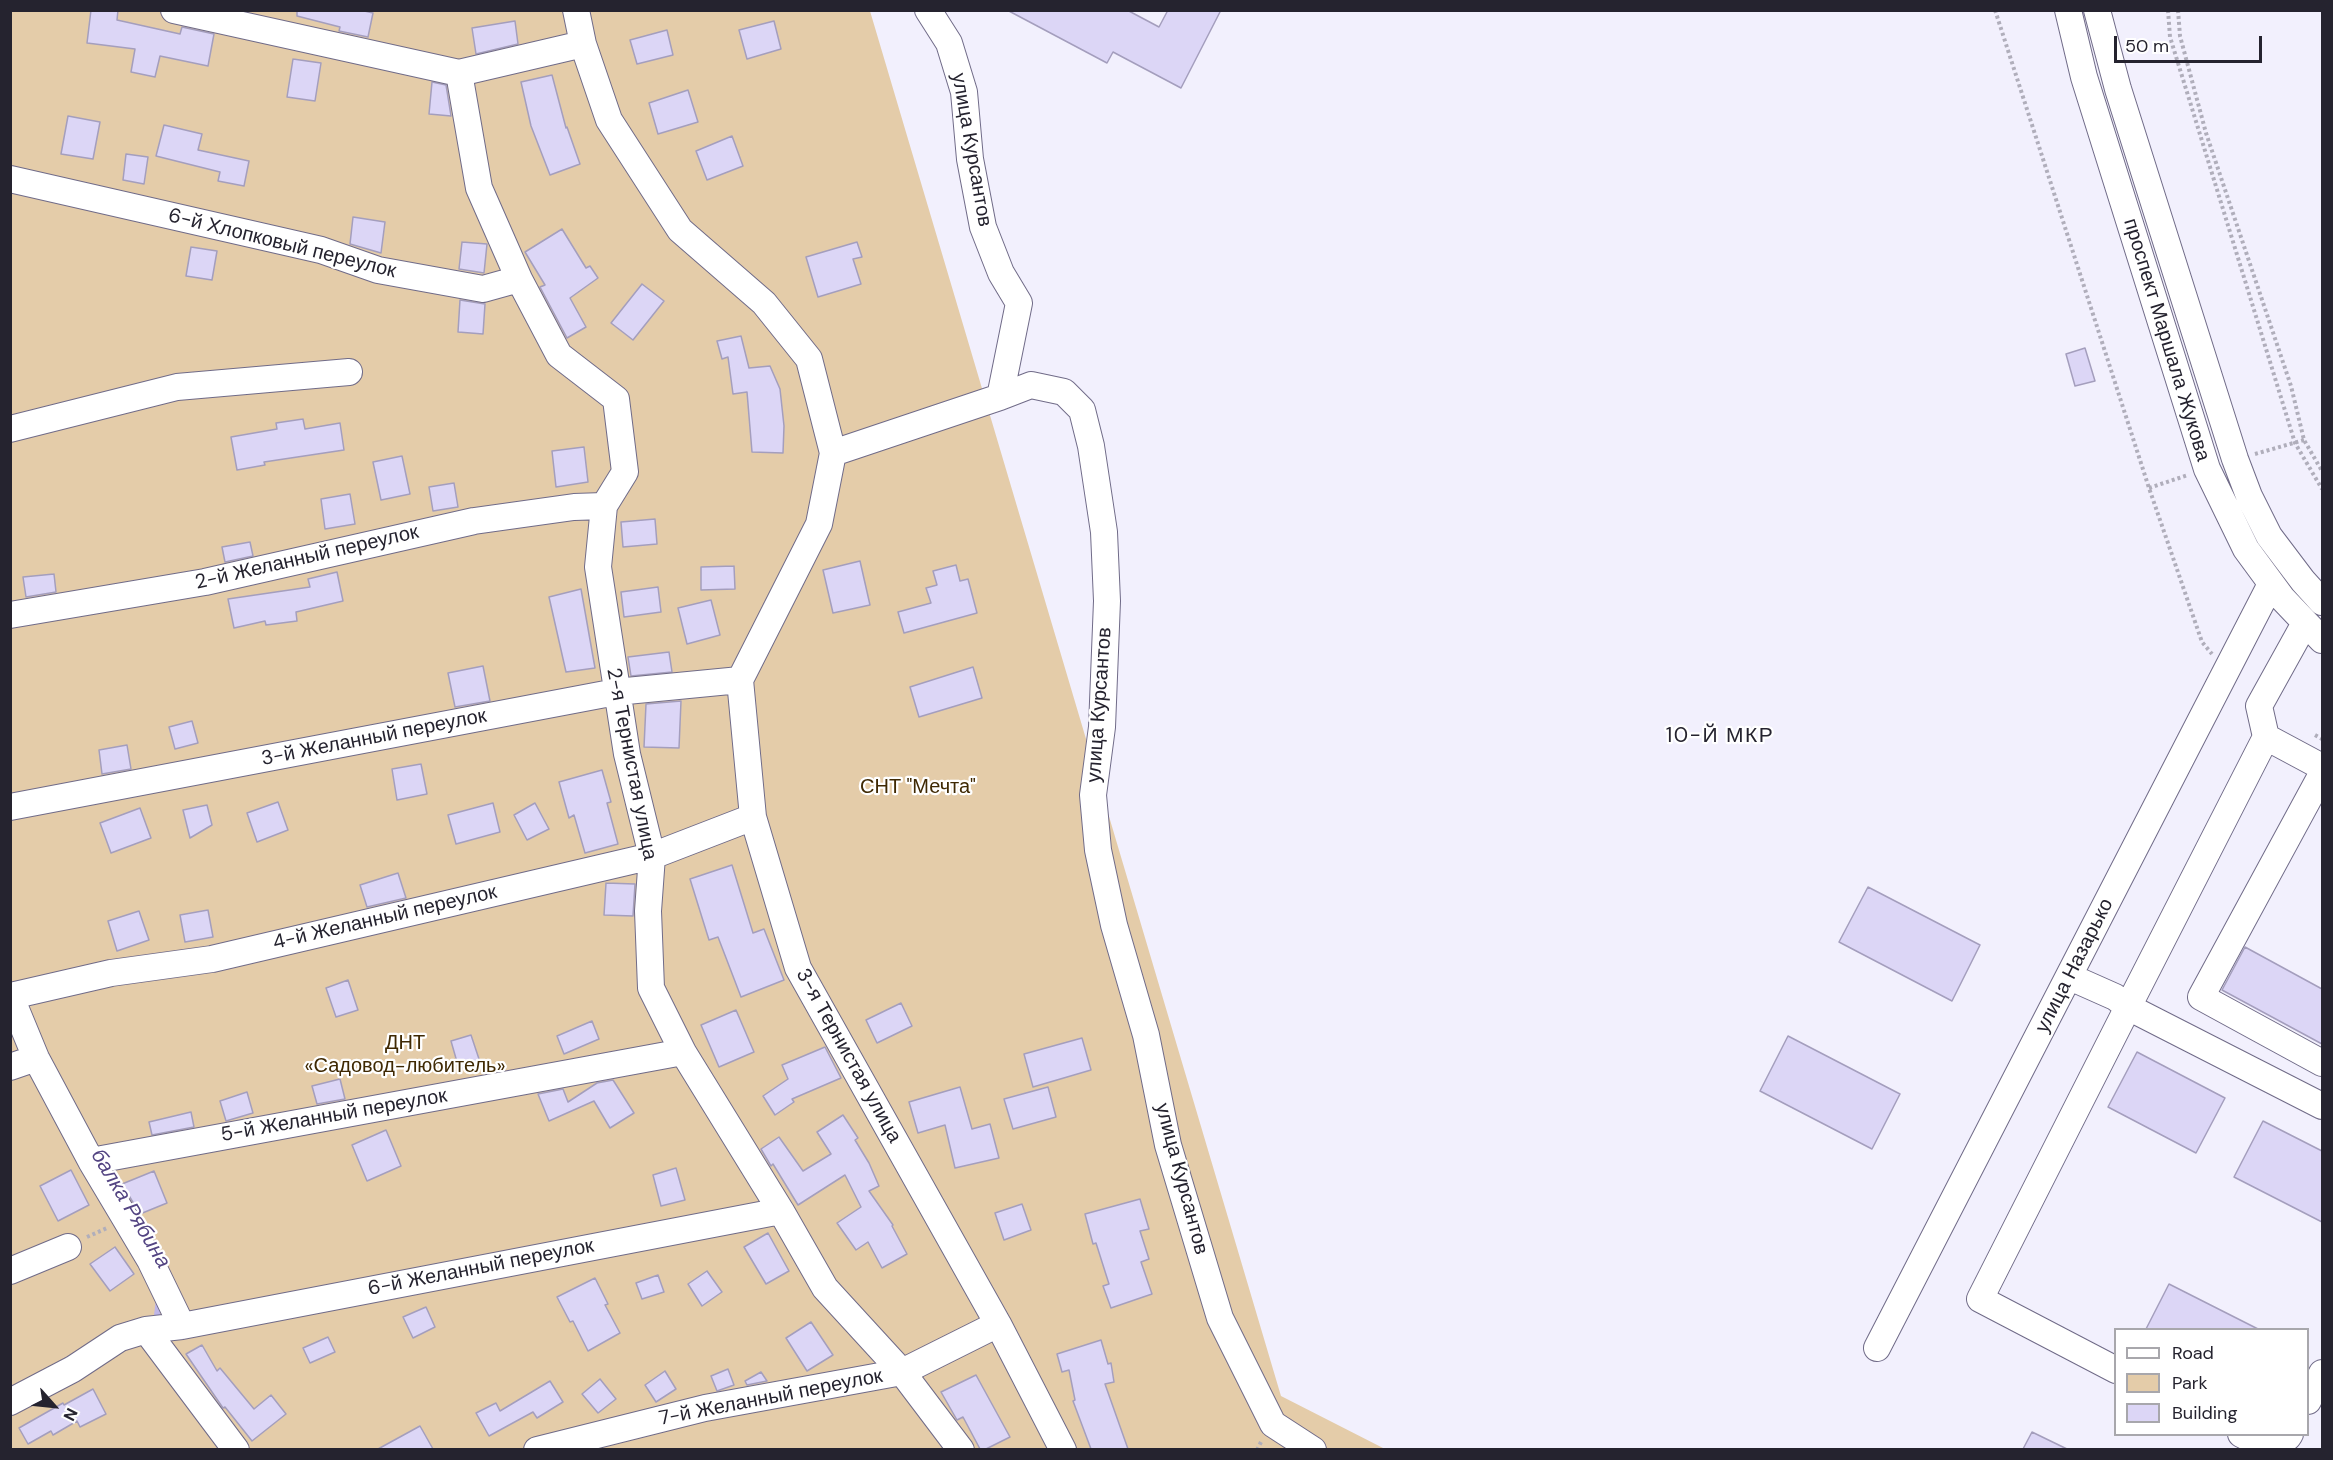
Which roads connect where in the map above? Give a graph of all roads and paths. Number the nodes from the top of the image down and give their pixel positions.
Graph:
1 (174, 10) edge
2 (576, 10) edge
3 (928, 10) edge
4 (1995, 10) edge
5 (2068, 10) edge
6 (2097, 10) edge
7 (2168, 10) edge
8 (2178, 10) edge
9 (583, 44) junction
10 (459, 73) junction
11 (10, 178) edge
12 (519, 279) junction
13 (349, 372) dead end
14 (1000, 397) junction
15 (10, 429) edge
16 (2304, 440) junction
17 (2295, 443) junction
18 (833, 453) junction
19 (2235, 459) junction
20 (2322, 471) edge
21 (2322, 489) edge
22 (604, 506) junction
23 (2271, 584) junction
24 (2322, 602) edge
25 (10, 615) edge
26 (2314, 632) edge
27 (2226, 669) junction
28 (740, 680) junction
29 (616, 692) junction
30 (2313, 735) dead end
31 (2266, 738) junction
32 (2322, 739) edge
33 (2322, 767) edge
34 (2322, 774) edge
35 (10, 807) edge
36 (753, 817) junction
37 (652, 855) junction
38 (2070, 977) junction
39 (11, 996) edge
40 (2128, 1007) junction
41 (683, 1052) junction
42 (36, 1058) junction
43 (2322, 1063) edge
44 (10, 1067) edge
45 (2322, 1106) edge
46 (91, 1161) junction
47 (781, 1211) junction
48 (125, 1220) junction
49 (68, 1247) joint
50 (10, 1271) edge
51 (998, 1324) junction
52 (182, 1326) junction
53 (146, 1330) junction
54 (1877, 1348) dead end
55 (2114, 1369) edge
56 (902, 1372) junction
57 (2322, 1373) edge
58 (2309, 1397) edge
59 (10, 1402) edge
60 (2244, 1436) edge
61 (2289, 1436) edge
62 (236, 1449) edge
63 (537, 1449) edge
64 (961, 1449) edge
65 (1063, 1449) edge
66 (1313, 1449) edge

1 - 10 street
2 - 9 street
3 - 14 street, улица Курсантов
4 - 27 path
5 - 23 street, проспект Маршала Жукова
6 - 19 street, проспект Маршала Жукова
7 - 17 path
8 - 16 path
9 - 10 street
9 - 18 street
10 - 12 street, 2-я Тернистая улица
11 - 12 street, 6-й Хлопковый переулок
12 - 22 street, 2-я Тернистая улица
13 - 15 street
14 - 18 street
14 - 66 street, улица Курсантов
16 - 17 path
16 - 20 path
17 - 19 path
17 - 21 path
18 - 28 street
19 - 24 street, проспект Маршала Жукова
22 - 25 street, 2-й Желанный переулок
22 - 29 street, 2-я Тернистая улица
23 - 26 street, проспект Маршала Жукова
23 - 27 street, улица Назарько
26 - 31 street
27 - 38 street, улица Назарько
28 - 29 street, 3-й Желанный переулок
28 - 36 street, 3-я Тернистая улица
29 - 35 street, 3-й Желанный переулок
29 - 37 street, 2-я Тернистая улица
30 - 32 path
31 - 33 street
31 - 40 street
34 - 43 street
36 - 37 street, 4-й Желанный переулок
36 - 51 street, 3-я Тернистая улица
37 - 39 street, 4-й Желанный переулок
37 - 41 street, 2-я Тернистая улица
38 - 40 street
38 - 54 street, улица Назарько
39 - 42 street
40 - 45 street
40 - 55 street
41 - 46 street, 5-й Желанный переулок
41 - 47 street, 2-я Тернистая улица
42 - 44 street
42 - 46 street
46 - 48 street
47 - 52 street, 6-й Желанный переулок
47 - 56 street, 2-я Тернистая улица
48 - 49 path
48 - 52 street
49 - 50 street
51 - 56 street, 7-й Желанный переулок
51 - 65 street, 3-я Тернистая улица
52 - 53 street, 6-й Желанный переулок
53 - 59 street, 6-й Желанный переулок
53 - 62 street
56 - 63 street, 7-й Желанный переулок
56 - 64 street, 2-я Тернистая улица
57 - 58 street
60 - 61 street

